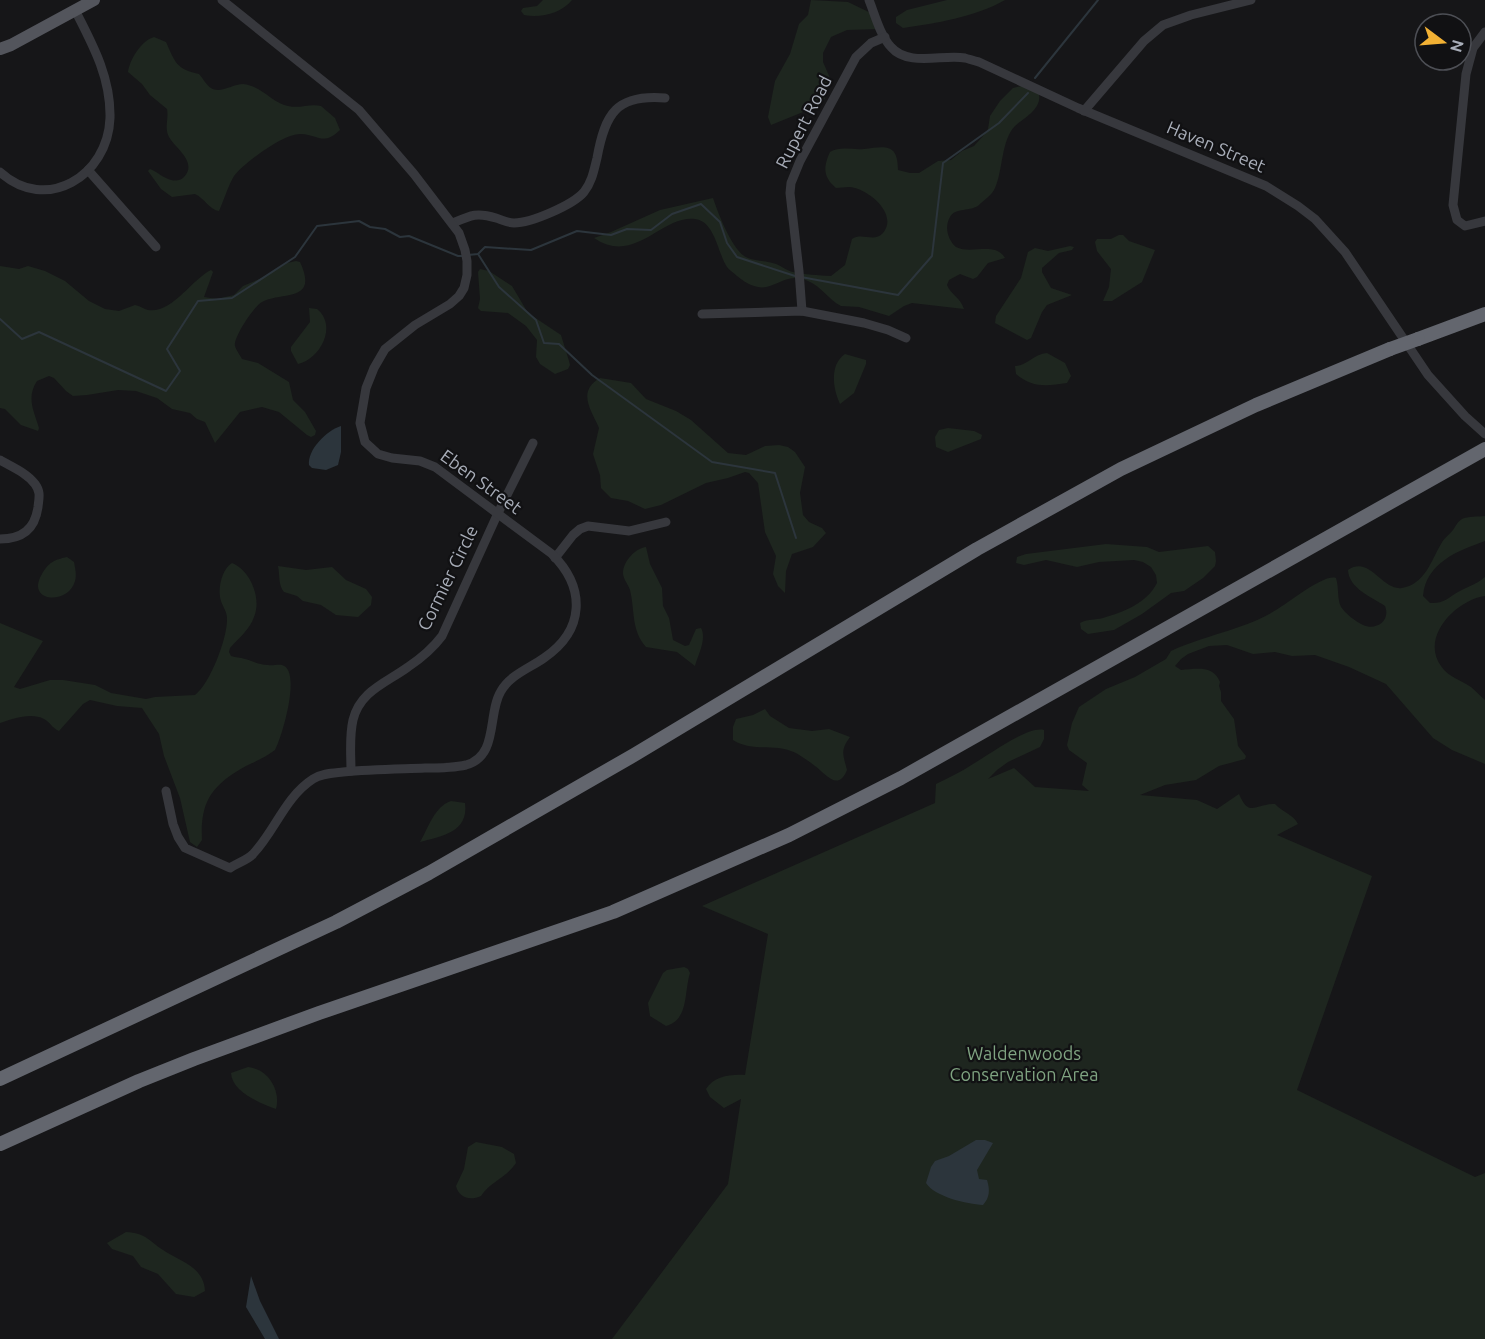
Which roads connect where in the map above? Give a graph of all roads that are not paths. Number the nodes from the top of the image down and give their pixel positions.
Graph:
1 (94, 0) edge
2 (222, 0) edge
3 (869, 0) edge
4 (1251, 0) edge
5 (75, 10) junction
6 (1485, 32) edge
7 (885, 37) junction
8 (0, 50) edge
9 (665, 98) dead end
10 (1084, 111) junction
11 (88, 170) junction
12 (0, 172) edge
13 (1485, 221) edge
14 (453, 223) junction
15 (156, 248) dead end
16 (802, 311) junction
17 (702, 314) dead end
18 (1485, 314) edge
19 (906, 338) dead end
20 (1485, 434) edge
21 (533, 443) dead end
22 (1481, 451) edge
23 (0, 460) edge
24 (498, 513) junction
25 (666, 522) dead end
26 (0, 539) edge
27 (555, 558) junction
28 (351, 771) junction
29 (166, 791) dead end
30 (0, 1079) edge
31 (0, 1144) edge

1 - 5 main road
2 - 14 street, Eben Street
3 - 7 street, Haven Street
4 - 10 street
5 - 8 main road
5 - 11 street
6 - 13 street
7 - 10 street, Haven Street
7 - 16 street, Rupert Road
9 - 14 street
10 - 20 street, Haven Street
11 - 12 street
11 - 15 street
14 - 24 street, Eben Street
16 - 17 street
16 - 19 street
18 - 30 highway, bridge
21 - 24 street, Cormier Circle
22 - 31 highway
23 - 26 street
24 - 27 street, Eben Street
24 - 28 street, Cormier Circle
25 - 27 street
27 - 28 street, Eben Street
28 - 29 street, Eben Street

